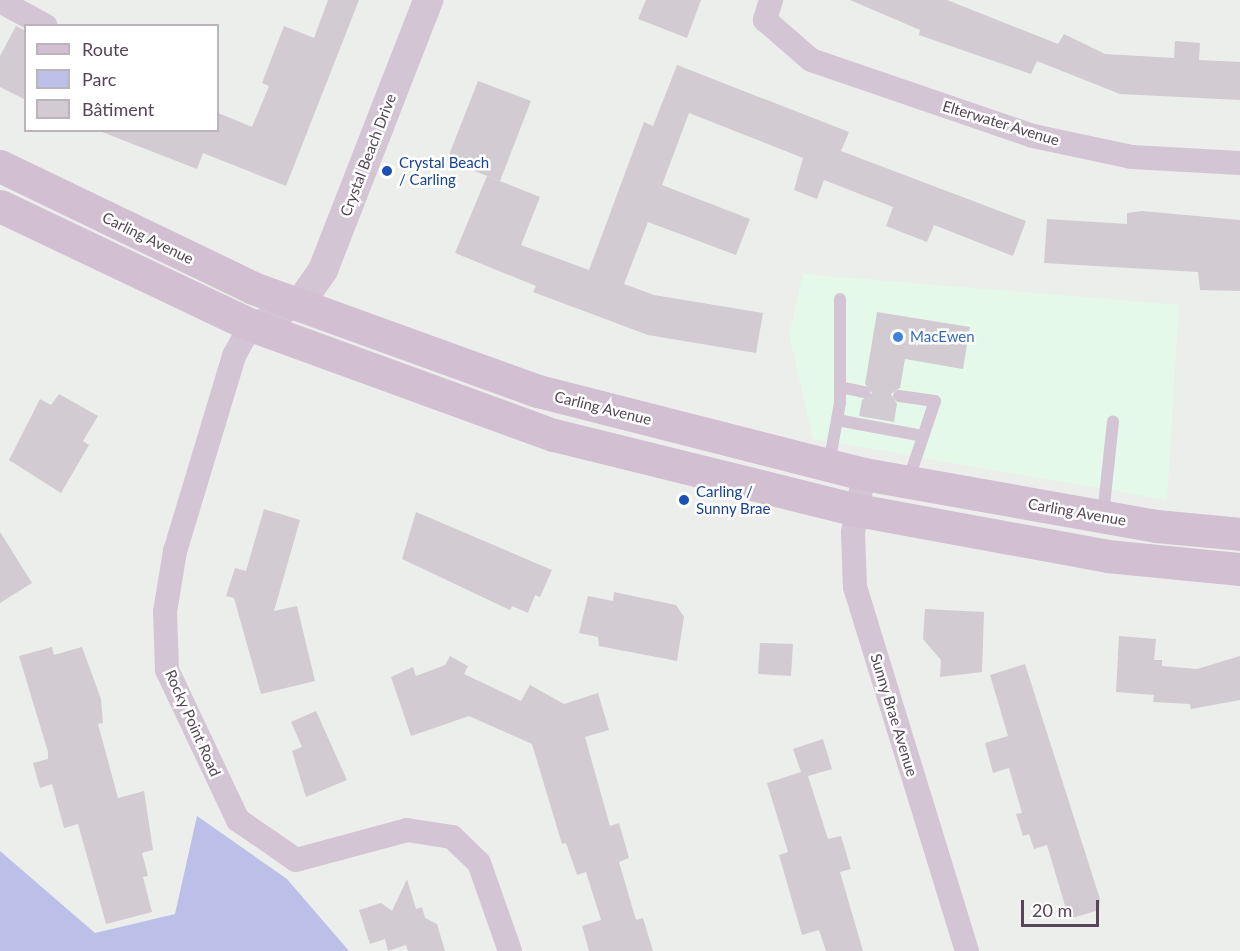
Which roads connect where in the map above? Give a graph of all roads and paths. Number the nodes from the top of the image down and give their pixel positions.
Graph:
1 (428, 0) edge
2 (771, 0) edge
3 (0, 1) edge
4 (42, 24) edge
5 (1240, 163) edge
6 (0, 166) edge
7 (0, 206) edge
8 (840, 299) dead end
9 (298, 306) junction
10 (251, 325) junction
11 (840, 387) junction
12 (864, 392) dead end
13 (899, 396) dead end
14 (837, 420) junction
15 (1113, 422) dead end
16 (923, 436) junction
17 (829, 465) junction
18 (864, 474) junction
19 (908, 482) junction
20 (857, 510) junction
21 (1102, 516) junction
22 (1240, 534) edge
23 (1240, 569) edge
24 (510, 951) edge
25 (967, 951) edge

1 - 9 street, Crystal Beach Drive
2 - 5 street, Elterwater Avenue
3 - 4 street
6 - 9 main road, Carling Avenue
7 - 10 main road
8 - 11 lane
9 - 10 street
9 - 17 main road, Carling Avenue
10 - 20 main road
10 - 24 street, Rocky Point Road
11 - 12 lane
11 - 14 lane
13 - 16 lane
14 - 16 lane
14 - 17 lane
15 - 21 lane
16 - 19 lane
17 - 18 main road, Carling Avenue
18 - 19 main road, Carling Avenue
18 - 20 street, Sunny Brae Avenue
19 - 21 main road, Carling Avenue
20 - 23 main road
20 - 25 street, Sunny Brae Avenue
21 - 22 main road, Carling Avenue

